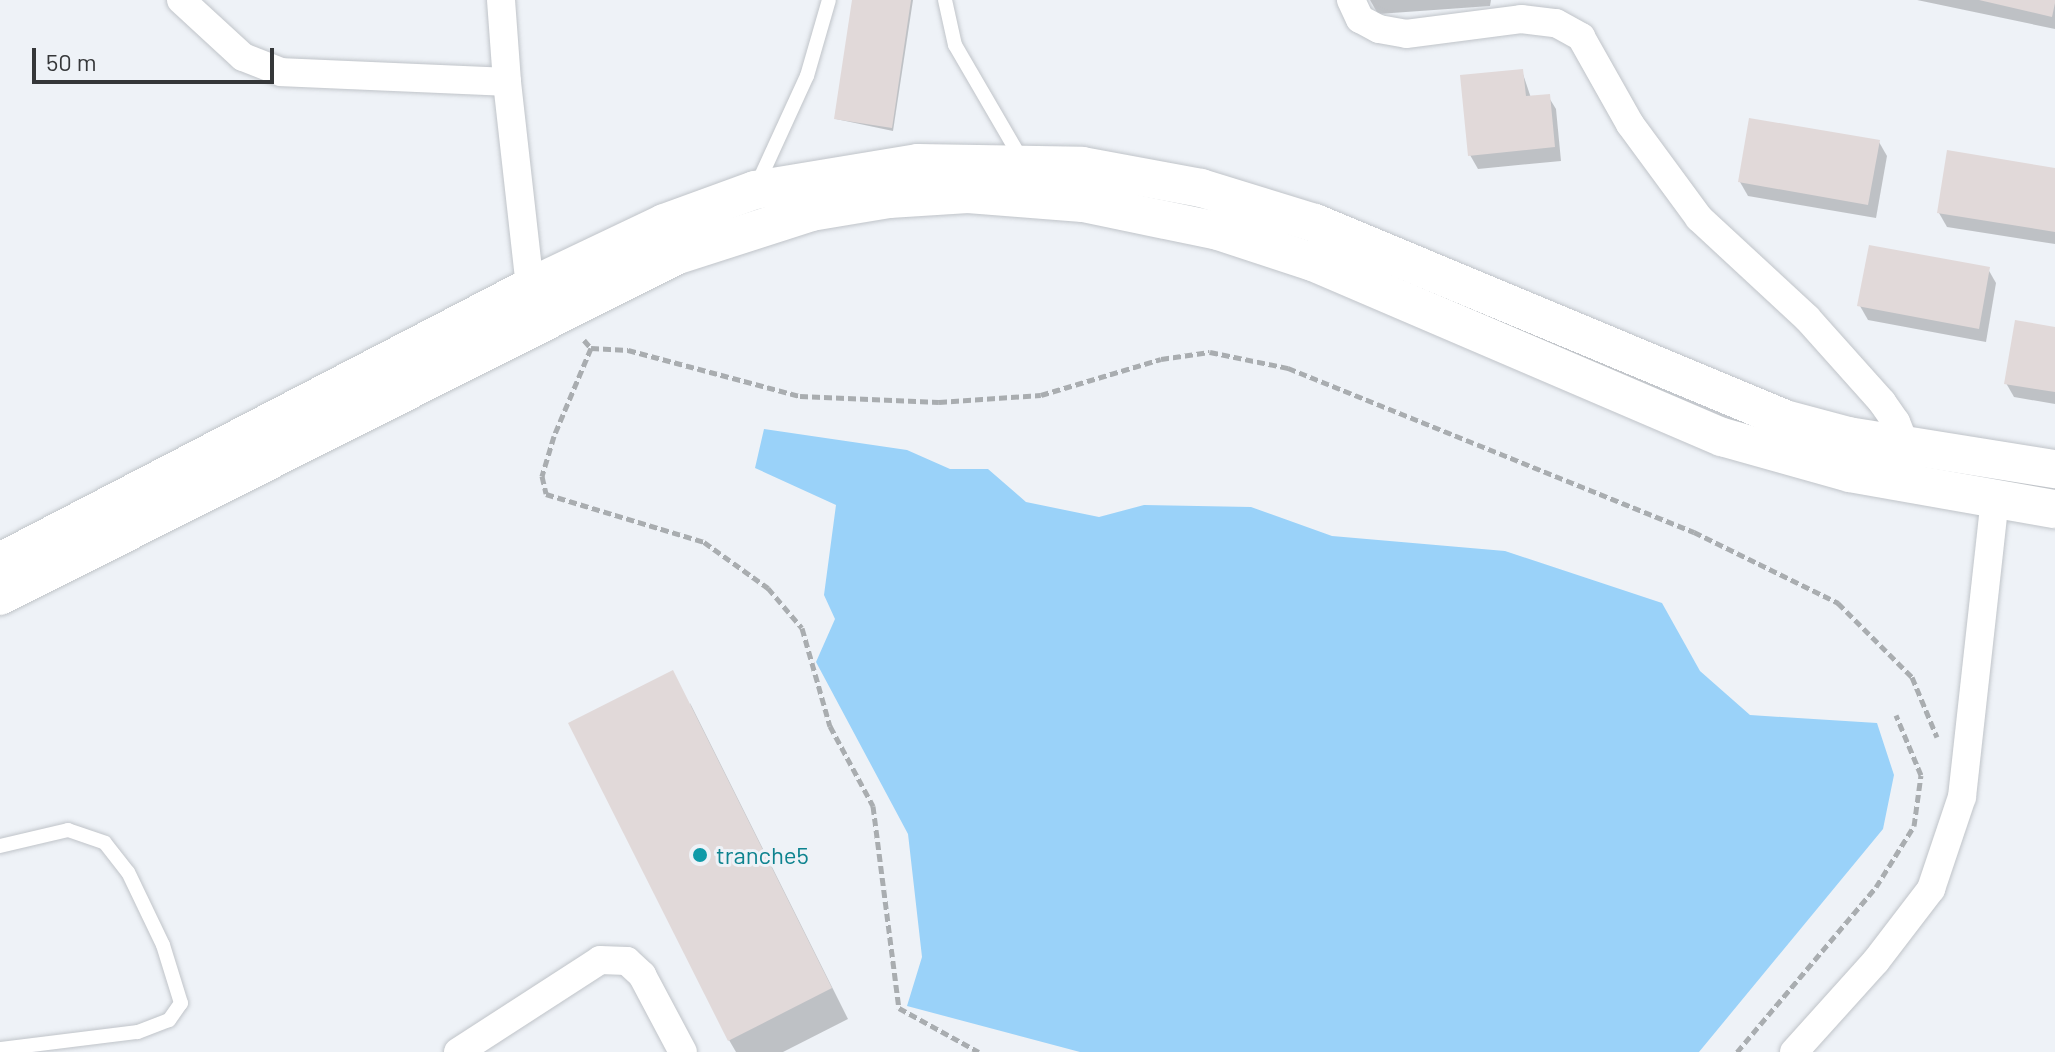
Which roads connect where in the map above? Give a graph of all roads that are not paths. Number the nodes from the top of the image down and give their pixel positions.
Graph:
1 (181, 0) edge
2 (501, 0) edge
3 (829, 0) edge
4 (945, 0) edge
5 (1351, 0) edge
6 (1531, 10) edge
7 (507, 82) junction
8 (1022, 161) junction
9 (755, 190) junction
10 (1046, 198) junction
11 (736, 233) junction
12 (530, 287) junction
13 (1906, 443) junction
14 (2042, 467) edge
15 (1914, 485) junction
16 (2025, 504) edge
17 (0, 562) edge
18 (0, 596) edge
19 (0, 846) edge
20 (0, 1049) edge
21 (458, 1052) edge
22 (683, 1052) edge
23 (1794, 1052) edge

1 - 7 street
2 - 7 street
3 - 9 lane
4 - 8 lane
5 - 6 street
6 - 13 street
7 - 12 street
8 - 9 main road
8 - 10 lane
8 - 13 main road
9 - 11 lane
9 - 12 main road
10 - 11 main road
10 - 15 main road
11 - 18 main road
12 - 17 main road
13 - 14 main road
13 - 15 street
14 - 16 main road
15 - 16 main road
16 - 23 street
19 - 20 lane
21 - 22 street

